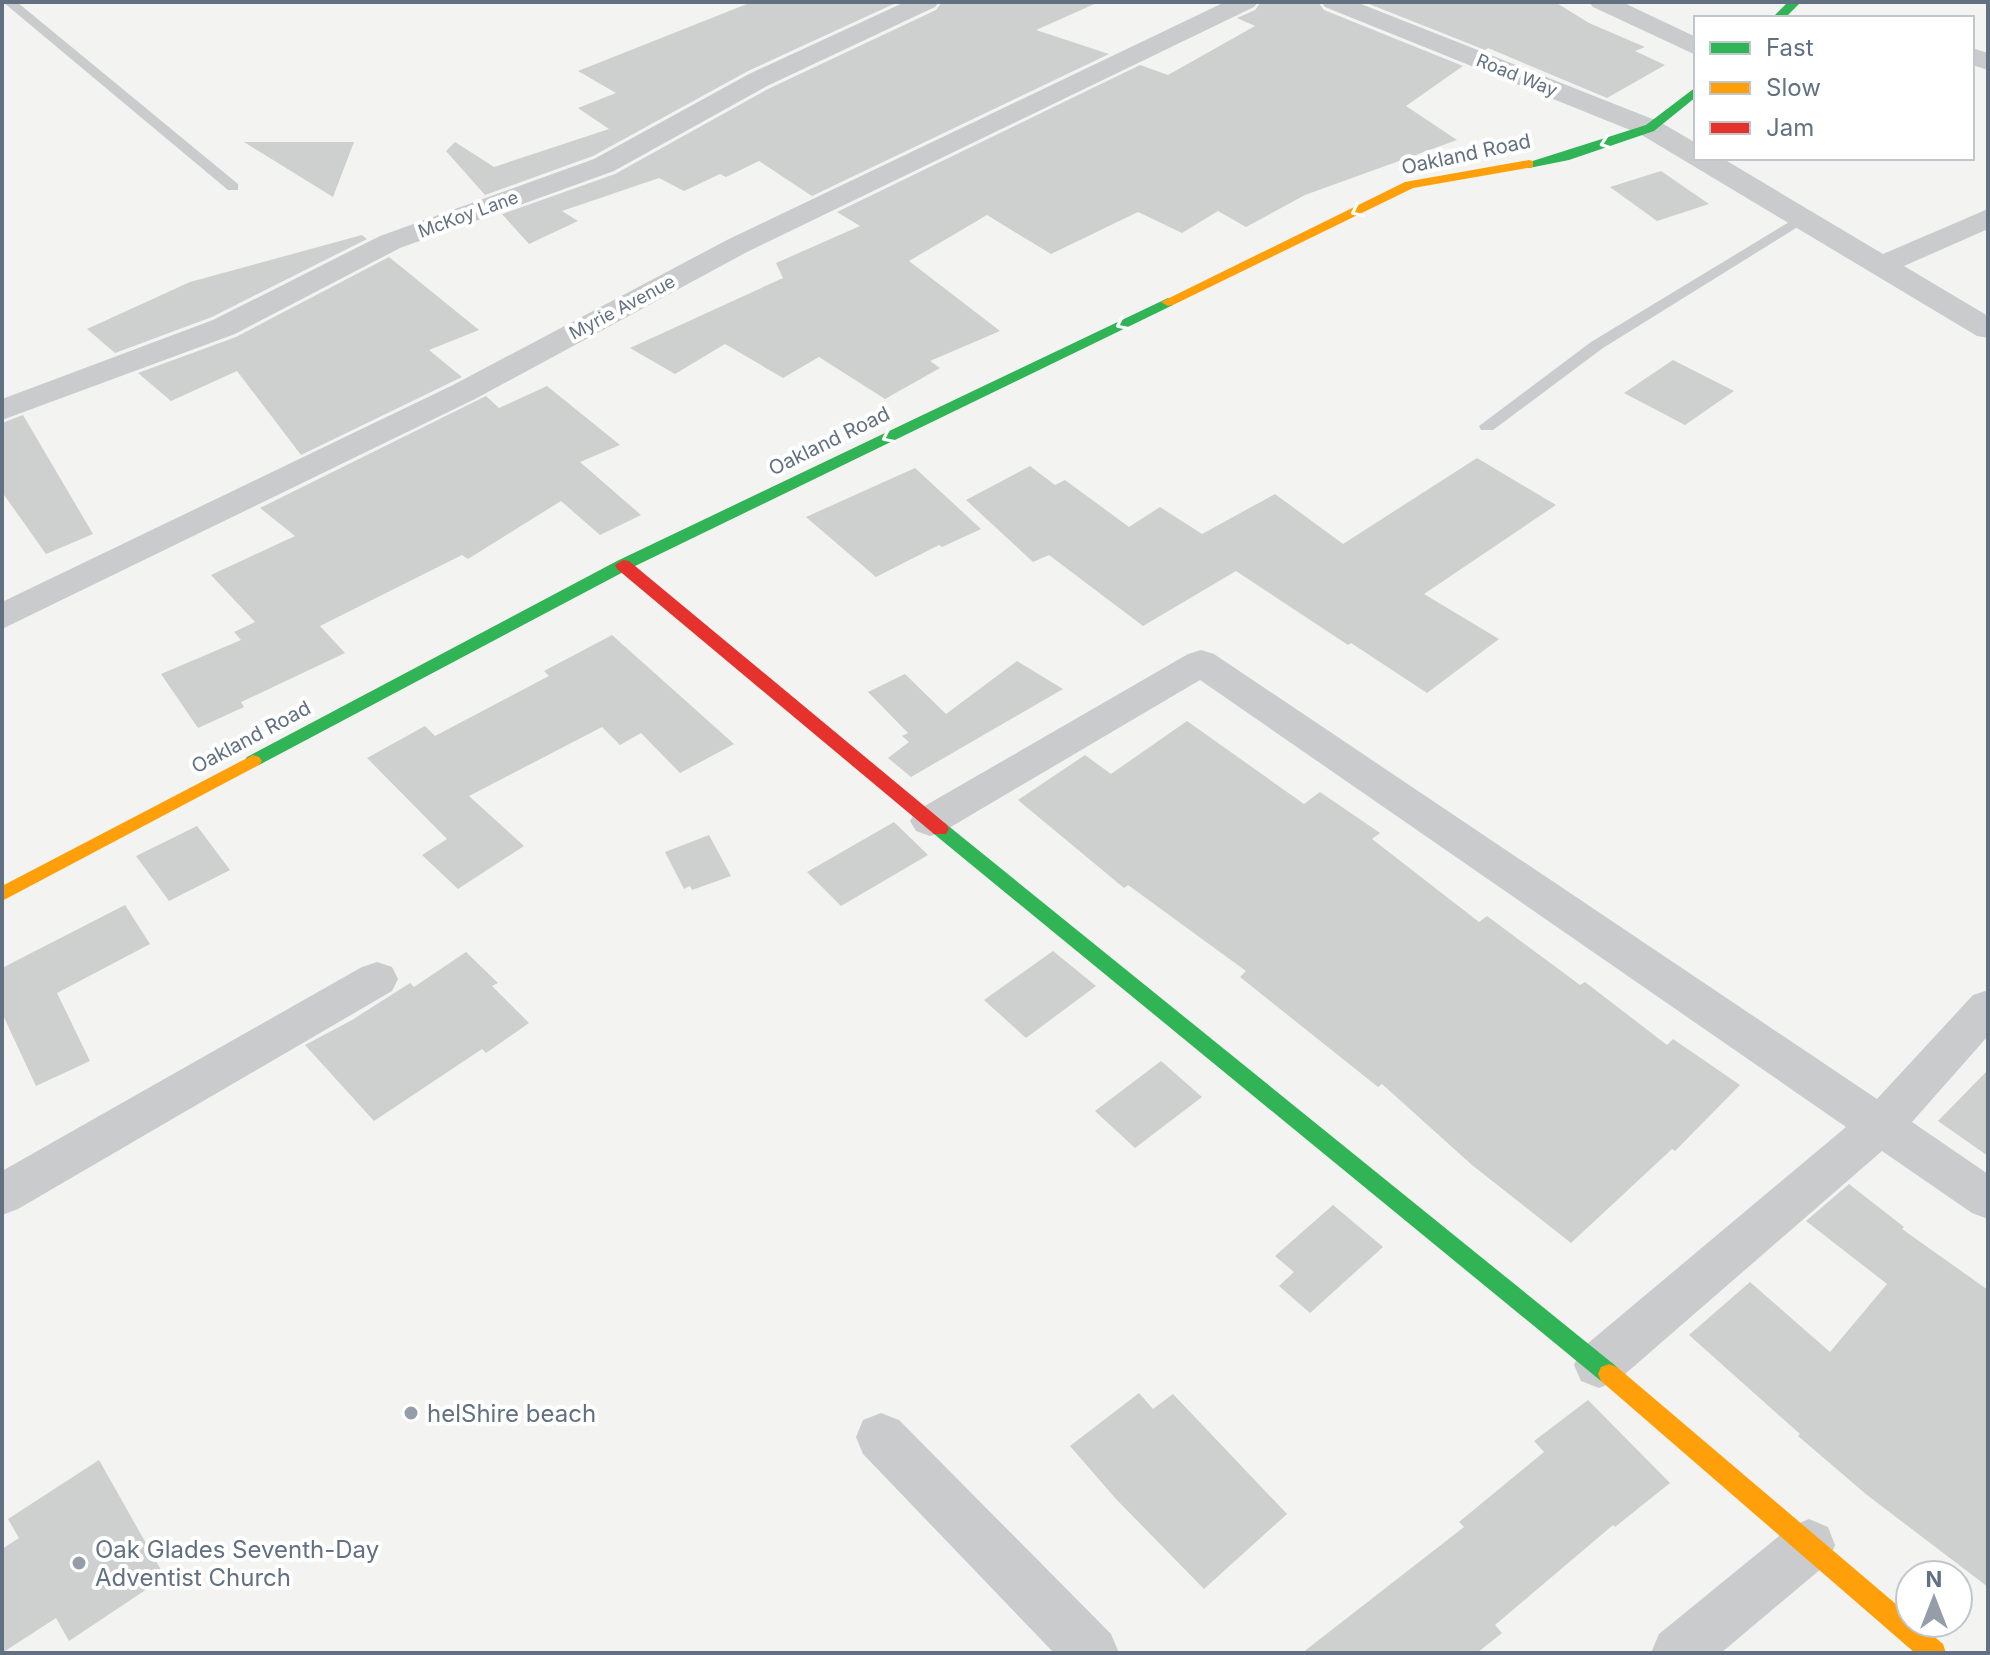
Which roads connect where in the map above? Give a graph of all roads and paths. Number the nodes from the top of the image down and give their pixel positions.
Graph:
1 (9, 2) edge
2 (926, 2) edge
3 (1245, 2) edge
4 (1334, 2) edge
5 (1602, 2) edge
6 (1795, 2) edge
7 (1780, 16) edge
8 (1694, 46) edge
9 (1694, 93) edge
10 (1650, 128) junction
11 (1694, 153) edge
12 (1705, 160) edge
13 (233, 187) dead end
14 (1804, 217) junction
15 (1988, 218) edge
16 (1882, 265) junction
17 (1988, 329) edge
18 (2, 410) edge
19 (1487, 426) dead end
20 (623, 565) junction
21 (2, 617) edge
22 (930, 821) junction
23 (2, 894) edge
24 (377, 979) dead end
25 (1988, 1007) edge
26 (1882, 1124) junction
27 (2, 1195) edge
28 (1988, 1199) edge
29 (1599, 1365) junction
30 (881, 1437) dead end
31 (1809, 1545) junction
32 (1092, 1653) edge
33 (1678, 1653) edge
34 (1934, 1653) edge

1 - 13 lane
2 - 18 street, McKoy Lane
3 - 21 street, Myrie Avenue
4 - 10 street, Road Way
5 - 8 street
6 - 7 street
9 - 10 street, Oakland Road
10 - 11 street, Road Way
10 -> 20 street, Oakland Road
12 - 14 street
14 - 16 street
14 - 19 lane
15 - 16 street
16 - 17 street
20 - 22 street
20 - 23 street, Oakland Road
22 - 26 street
22 - 29 street
24 - 27 street
25 - 26 street
26 - 28 street
26 - 29 street
29 - 31 street
30 - 32 street
31 - 33 street
31 - 34 street

